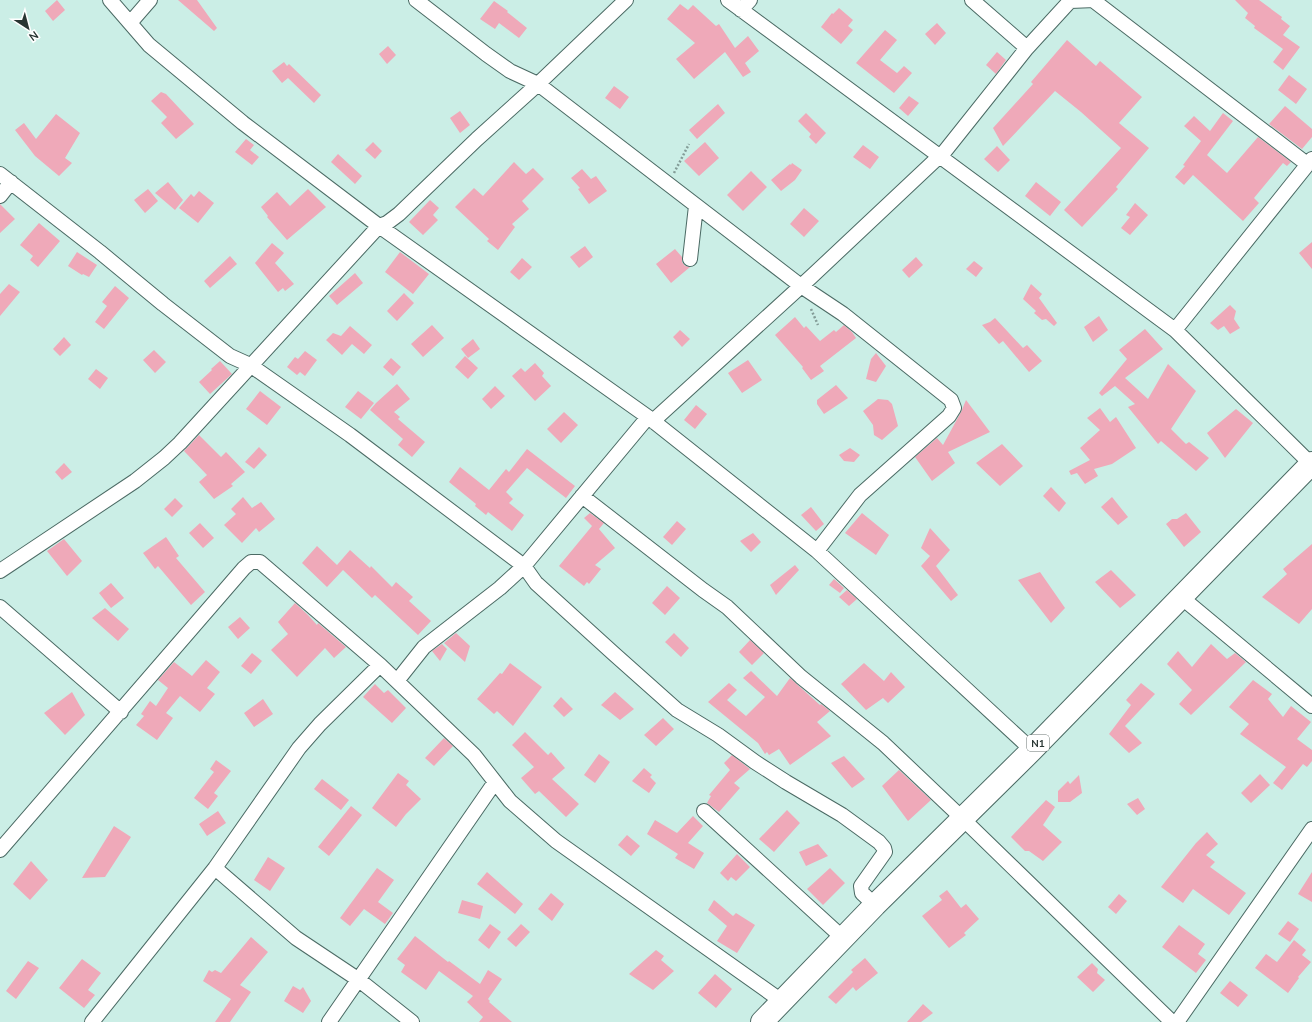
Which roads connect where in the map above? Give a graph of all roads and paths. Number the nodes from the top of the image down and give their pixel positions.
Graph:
1 (110, 0) edge
2 (150, 0) edge
3 (416, 0) edge
4 (626, 0) edge
5 (728, 0) edge
6 (972, 0) edge
7 (1094, 0) edge
8 (746, 5) edge
9 (130, 23) junction
10 (1027, 48) junction
11 (538, 84) junction
12 (688, 144) dead end
13 (939, 156) junction
14 (1310, 162) edge
15 (5, 178) edge
16 (668, 184) junction
17 (0, 196) edge
18 (696, 206) junction
19 (379, 226) junction
20 (690, 259) dead end
21 (800, 286) junction
22 (1175, 330) junction
23 (250, 366) junction
24 (650, 419) junction
25 (1312, 463) edge
26 (582, 496) junction
27 (817, 551) junction
28 (524, 566) junction
29 (0, 571) edge
30 (1181, 597) junction
31 (0, 607) edge
32 (380, 665) junction
33 (397, 681) junction
34 (1312, 706) edge
35 (121, 712) junction
36 (1032, 750) junction
37 (495, 782) junction
38 (704, 810) dead end
39 (963, 819) junction
40 (1312, 829) edge
41 (0, 850) edge
42 (216, 868) junction
43 (876, 905) junction
44 (844, 939) junction
45 (359, 980) junction
46 (783, 1002) junction
47 (92, 1022) edge
48 (328, 1022) edge
49 (412, 1022) edge
50 (762, 1022) edge
51 (1172, 1022) edge
52 (1176, 1022) edge

1 - 9 street
2 - 9 street
3 - 11 street
4 - 11 street
5 - 8 street
6 - 10 street
7 - 10 street
7 - 14 street
8 - 13 street
9 - 19 street
10 - 13 street
11 - 16 street
11 - 19 street
12 - 16 path
13 - 21 street
13 - 22 street
14 - 22 street
15 - 17 street
15 - 23 street
16 - 18 street
18 - 20 street
18 - 21 street
19 - 23 street
19 - 24 street
21 - 24 street
21 - 27 street
22 - 25 street
23 - 28 street
23 - 29 street
24 - 26 street
24 - 27 street
25 - 30 highway, N1
26 - 28 street
26 - 39 street
27 - 36 street
28 - 33 street
28 - 43 street
30 - 34 street
30 - 36 highway, N1
31 - 35 street
32 - 33 street
32 - 35 street
32 - 42 street
33 - 37 street
35 - 41 street
36 - 39 highway, N1
37 - 45 street
37 - 46 street
38 - 44 street
39 - 43 highway, N1
39 - 51 street
40 - 52 street
42 - 45 street
42 - 47 street
43 - 44 highway, N1
44 - 46 highway, N1
45 - 48 street
45 - 49 street
46 - 50 highway, N1

